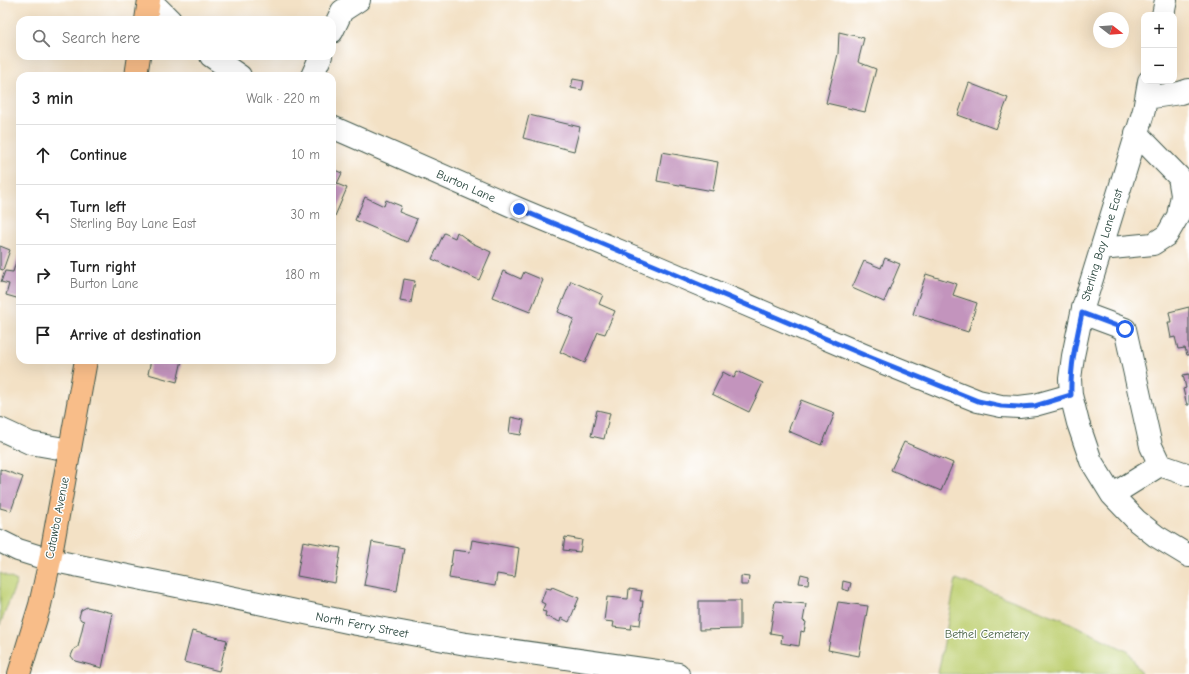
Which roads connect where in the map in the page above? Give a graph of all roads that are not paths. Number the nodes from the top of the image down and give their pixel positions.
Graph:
1 (150, 0) edge
2 (1166, 0) edge
3 (343, 4) edge
4 (1164, 12) edge
5 (147, 16) edge
6 (166, 16) edge
7 (336, 22) edge
8 (138, 60) edge
9 (217, 60) edge
10 (319, 60) edge
11 (137, 72) edge
12 (234, 72) edge
13 (314, 72) edge
14 (1148, 89) edge
15 (1189, 90) edge
16 (336, 128) edge
17 (1136, 133) junction
18 (1101, 249) junction
19 (1082, 313) junction
20 (85, 364) edge
21 (1071, 395) junction
22 (0, 429) edge
23 (70, 450) junction
24 (1160, 465) junction
25 (1189, 475) edge
26 (1112, 495) junction
27 (0, 541) edge
28 (1189, 556) edge
29 (50, 560) junction
30 (19, 674) edge
31 (678, 674) edge

1 - 5 main road
1 - 6 street
2 - 4 street
3 - 7 street
8 - 11 main road
9 - 12 street
10 - 13 street
14 - 15 street
14 - 17 street, Sterling Bay Lane East
16 - 21 street, Burton Lane
17 - 18 street, Sterling Bay Lane East
17 - 18 street
18 - 19 street, Sterling Bay Lane East
19 - 21 street, Sterling Bay Lane East
19 - 24 street
20 - 23 main road, Catawba Avenue
21 - 26 street, Sterling Bay Lane East
22 - 23 street
23 - 29 main road, Catawba Avenue
24 - 25 street
24 - 26 street
26 - 28 street, Sterling Bay Lane East
27 - 29 street, North Ferry Street
29 - 30 main road, Catawba Avenue
29 - 31 street, North Ferry Street

